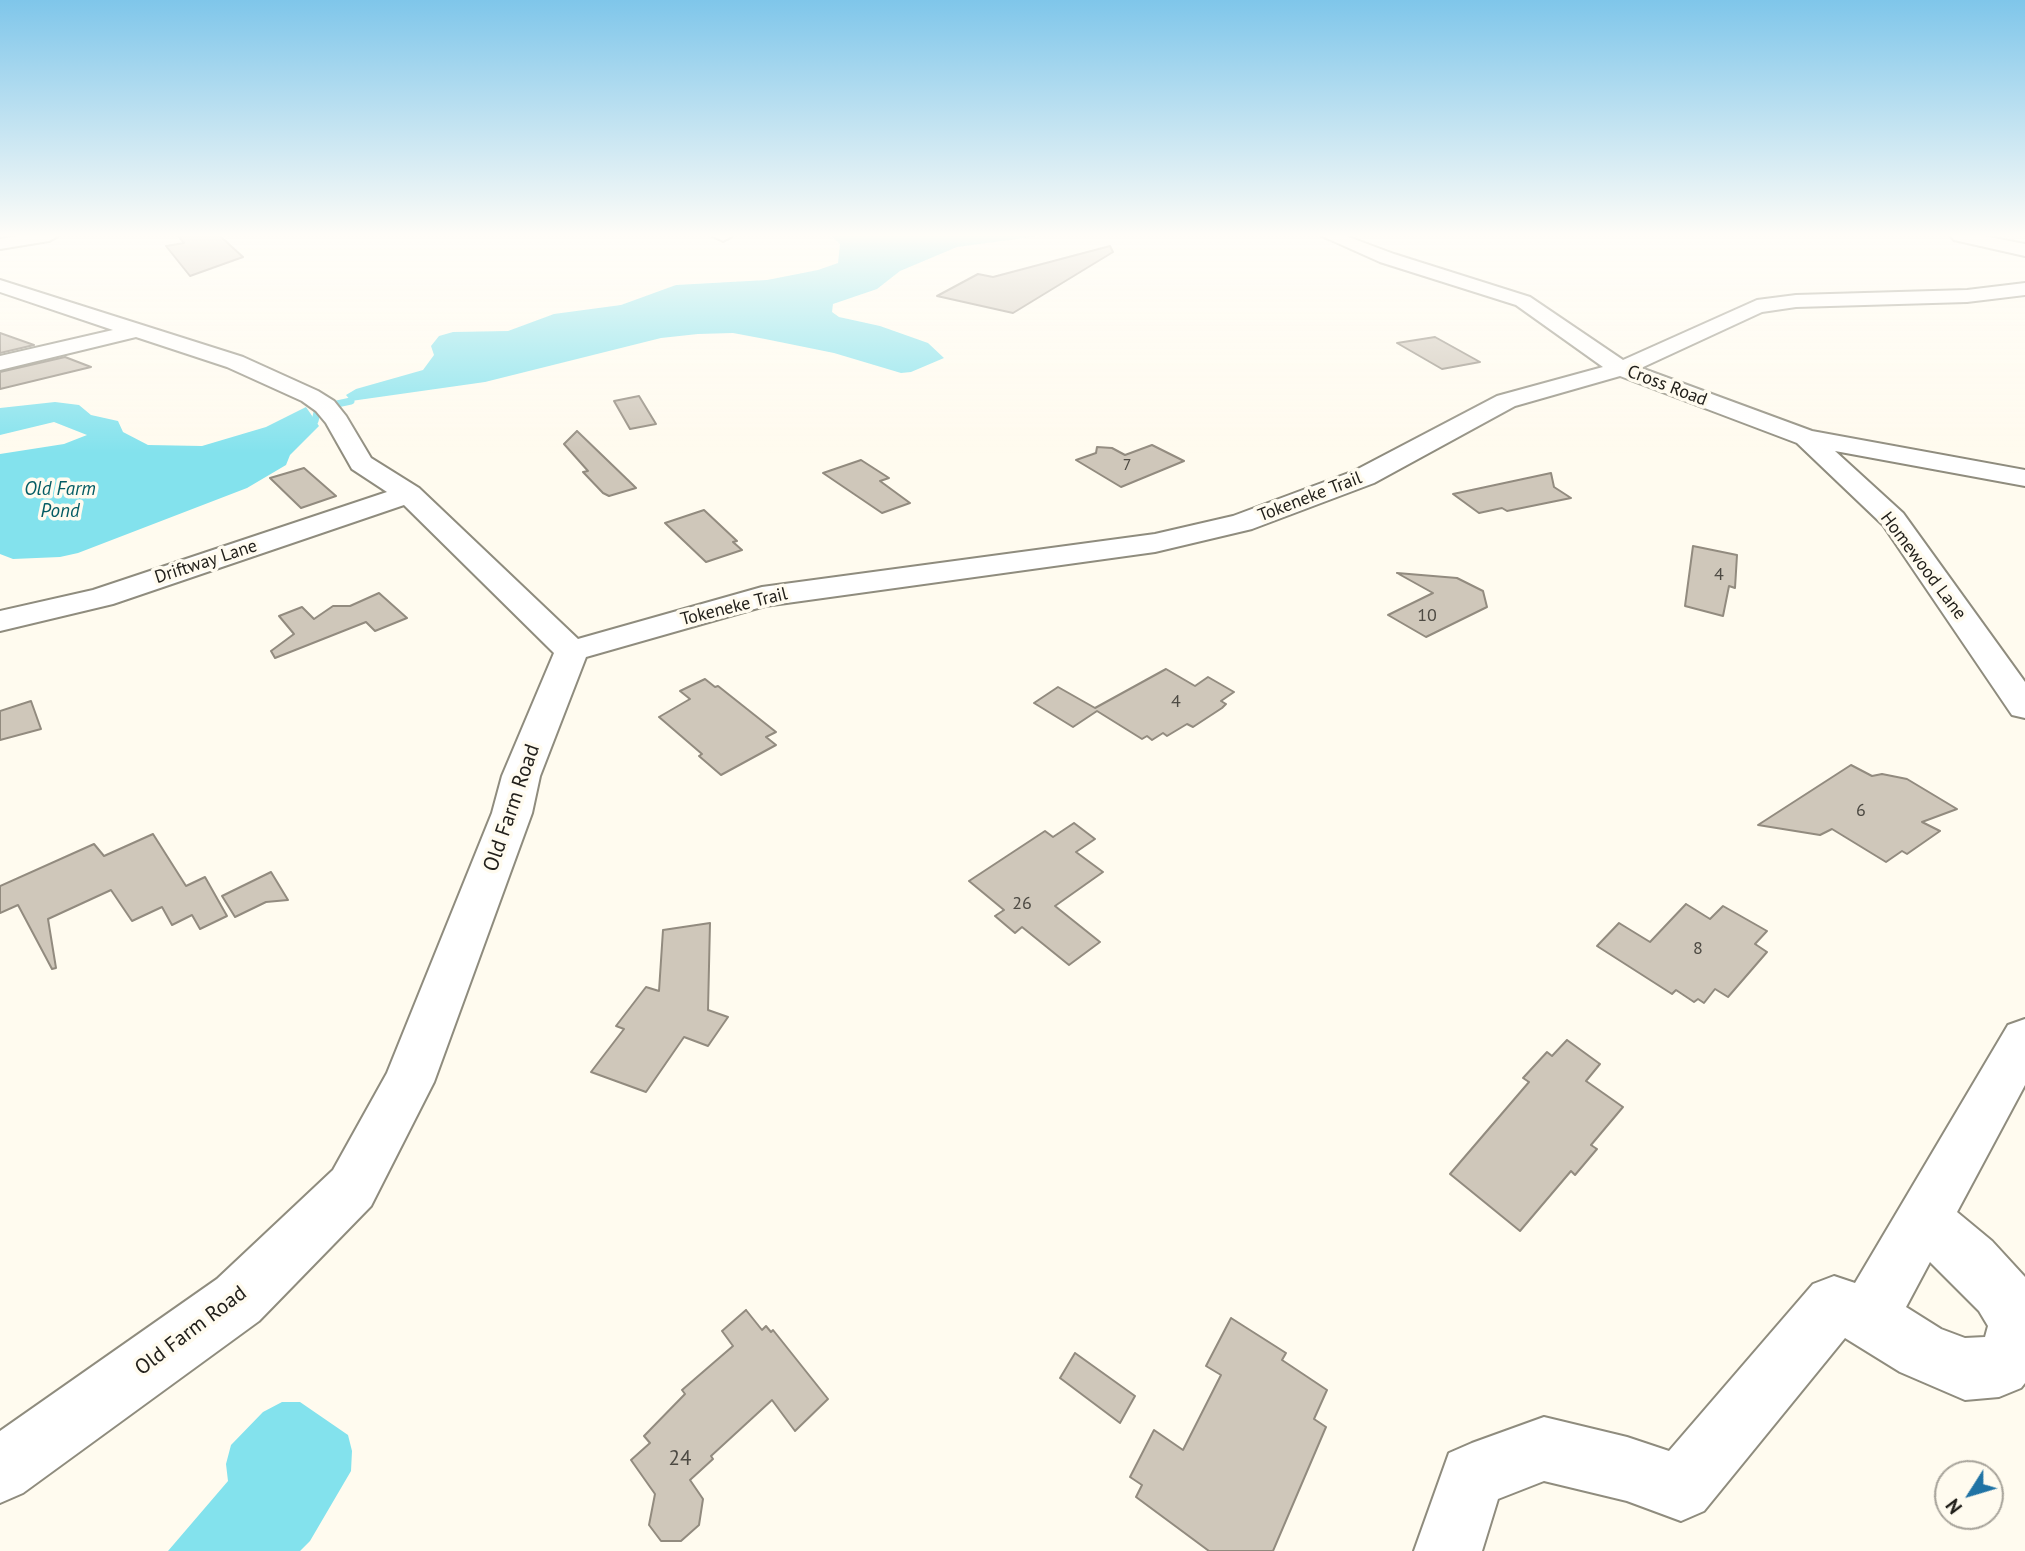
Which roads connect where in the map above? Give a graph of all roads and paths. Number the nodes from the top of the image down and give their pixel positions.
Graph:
1 (73, 308) edge
2 (1534, 308) edge
3 (1751, 308) edge
4 (141, 329) junction
5 (0, 363) edge
6 (1621, 369) junction
7 (1806, 438) junction
8 (2025, 478) edge
9 (409, 494) junction
10 (0, 621) edge
11 (572, 651) junction
12 (2025, 707) edge
13 (2025, 1039) edge
14 (1924, 1221) junction
15 (1868, 1317) junction
16 (0, 1470) edge
17 (1448, 1551) edge

1 - 4 street
2 - 6 street, Cross Road
3 - 6 street, Tokeneke Trail
4 - 5 street
4 - 9 street
6 - 7 street, Cross Road
6 - 11 street, Tokeneke Trail
7 - 8 street, Cross Road
7 - 12 street, Homewood Lane
9 - 10 street, Driftway Lane
9 - 11 street
11 - 16 street, Old Farm Road
13 - 14 street
14 - 15 street
14 - 15 street
15 - 17 street

